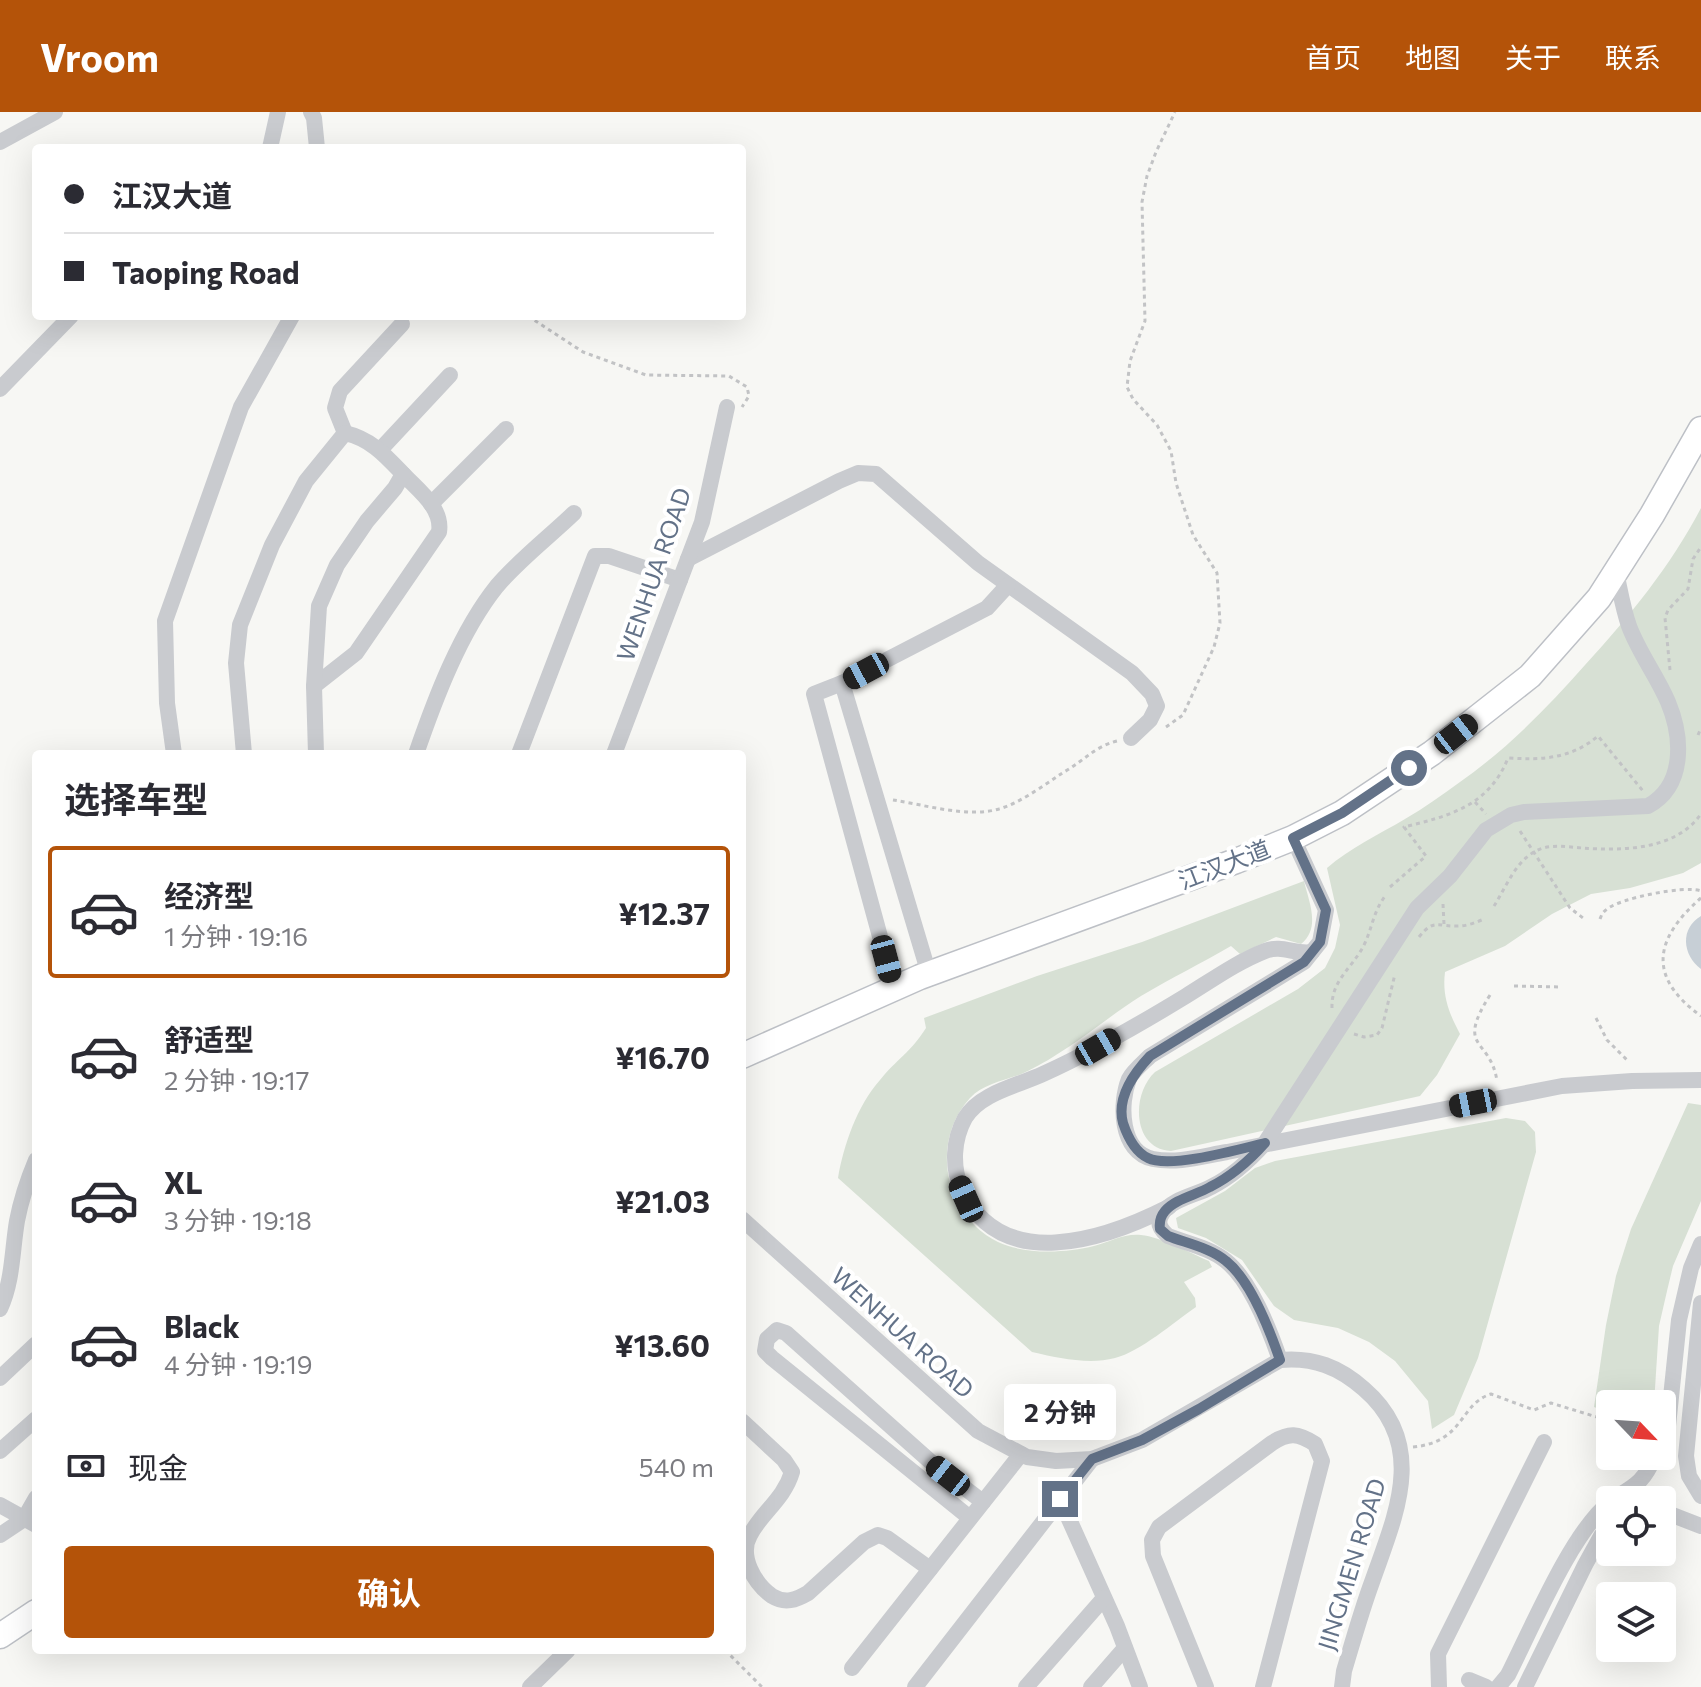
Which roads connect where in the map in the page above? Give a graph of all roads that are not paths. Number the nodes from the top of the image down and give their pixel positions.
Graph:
1 (55, 112) edge
2 (278, 112) edge
3 (311, 112) edge
4 (0, 142) edge
5 (271, 144) edge
6 (317, 144) edge
7 (67, 320) edge
8 (290, 320) edge
9 (402, 324) dead end
10 (450, 375) dead end
11 (0, 389) edge
12 (727, 407) road end
13 (506, 429) dead end
14 (1701, 429) edge
15 (345, 433) junction
16 (380, 450) junction
17 (403, 474) junction
18 (431, 504) junction
19 (574, 513) dead end
20 (688, 559) junction
21 (1616, 572) junction
22 (680, 580) junction
23 (1008, 585) junction
24 (842, 683) junction
25 (314, 686) junction
26 (1131, 738) road end
27 (173, 750) edge
28 (244, 750) edge
29 (316, 750) edge
30 (417, 750) edge
31 (521, 750) edge
32 (616, 750) edge
33 (1293, 838) junction
34 (1312, 952) junction
35 (929, 974) junction
36 (894, 988) junction
37 (746, 1054) edge
38 (1701, 1080) edge
39 (1265, 1143) junction
40 (32, 1173) edge
41 (1170, 1206) junction
42 (746, 1223) edge
43 (1701, 1244) edge
44 (1701, 1303) edge
45 (0, 1309) edge
46 (32, 1348) edge
47 (1280, 1360) junction
48 (0, 1378) edge
49 (1673, 1390) edge
50 (32, 1423) edge
51 (746, 1425) edge
52 (1544, 1442) dead end
53 (0, 1451) edge
54 (1021, 1454) junction
55 (1092, 1459) junction
56 (1701, 1496) edge
57 (1060, 1499) junction
58 (983, 1502) junction
59 (0, 1505) edge
60 (1596, 1514) edge
61 (1676, 1516) edge
62 (970, 1518) junction
63 (30, 1522) edge
64 (1701, 1526) edge
65 (0, 1535) edge
66 (1596, 1546) edge
67 (930, 1569) junction
68 (1549, 1595) junction
69 (1104, 1598) junction
70 (1567, 1603) junction
71 (32, 1615) edge
72 (0, 1636) edge
73 (1125, 1648) junction
74 (564, 1654) edge
75 (852, 1668) dead end
76 (1469, 1680) dead end
77 (1135, 1684) edge
78 (530, 1687) edge
79 (915, 1687) edge
80 (1026, 1687) edge
81 (1091, 1687) edge
82 (1206, 1687) edge
83 (1263, 1687) edge
84 (1342, 1687) edge
85 (1439, 1687) edge
86 (1486, 1687) edge
87 (1498, 1687) edge
88 (1525, 1687) edge

1 - 4 street
2 - 5 street
3 - 6 street
7 - 11 street
8 - 27 street
9 - 15 street
10 - 16 street
12 - 20 street, WENHUA ROAD
13 - 18 street
14 - 21 main road, 江汉大道
15 - 16 street
15 - 28 street
16 - 17 street
17 - 18 street
17 - 25 street
18 - 25 street
19 - 30 street
20 - 22 street, WENHUA ROAD
20 - 23 street
21 - 33 main road, 江汉大道
21 - 39 street
22 - 31 street
22 - 32 street, WENHUA ROAD
23 - 24 street
23 - 26 street
24 - 35 street
24 - 36 street
25 - 29 street
33 - 34 street
33 - 35 main road, 江汉大道
34 - 39 street
34 - 41 street
35 - 36 main road, 江汉大道
36 - 37 main road, 江汉大道
38 - 39 street
39 - 41 street
40 - 45 street
41 - 47 street
42 - 54 street, WENHUA ROAD
43 - 49 street
44 - 56 street
46 - 48 street
47 - 55 street
47 - 84 street, JINGMEN ROAD
50 - 53 street
51 - 67 street
52 - 85 street
54 - 55 street, WENHUA ROAD
54 - 58 street
55 - 57 street
57 - 69 street
57 - 79 street
58 - 62 street
58 - 62 street
59 - 63 street
60 - 68 street
61 - 64 street
62 - 67 street
63 - 65 street
66 - 70 street
67 - 75 street
68 - 70 street
68 - 87 street
69 - 73 street
69 - 80 street
70 - 88 street
71 - 72 main road
73 - 77 street
73 - 81 street
74 - 78 street
76 - 86 street
82 - 83 street

